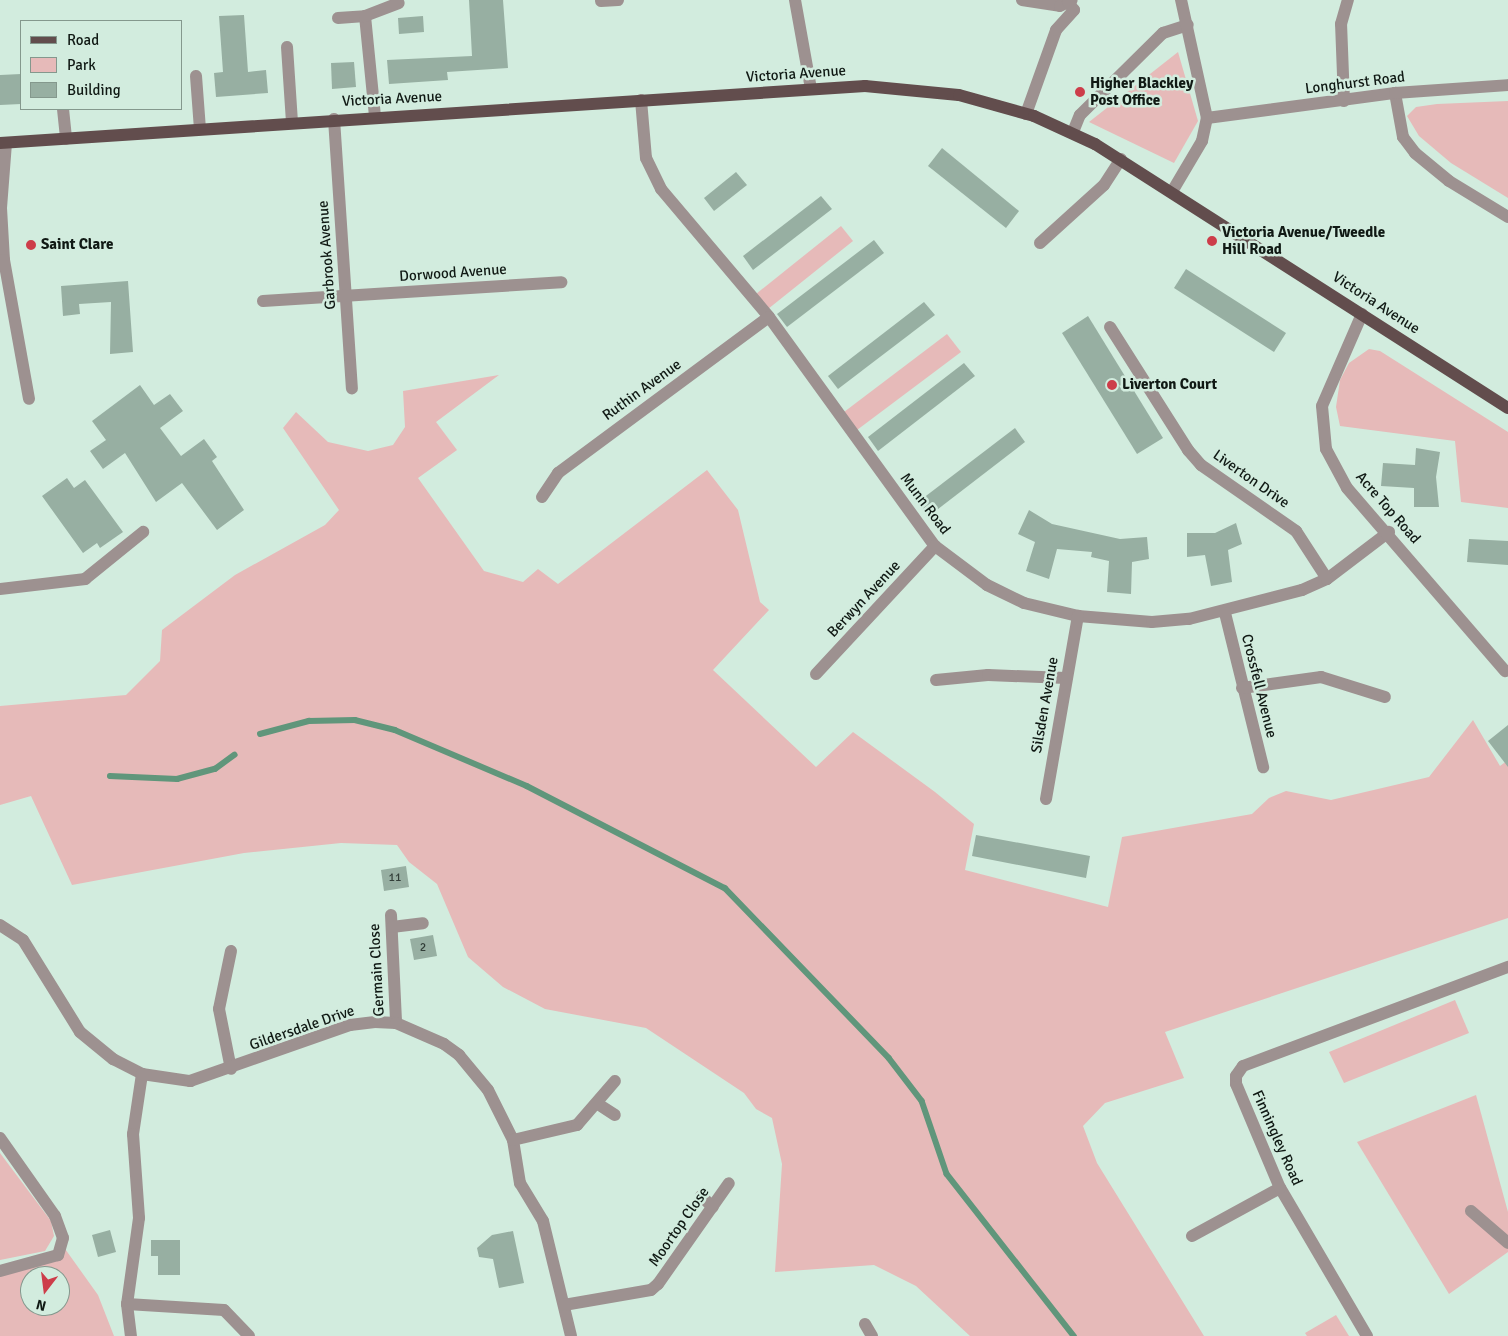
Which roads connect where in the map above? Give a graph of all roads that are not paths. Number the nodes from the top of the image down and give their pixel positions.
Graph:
1 (618, 0) edge
2 (795, 0) edge
3 (1022, 0) edge
4 (1182, 0) edge
5 (1348, 0) edge
6 (602, 1) dead end
7 (1070, 1) edge
8 (399, 2) dead end
9 (365, 16) junction
10 (338, 18) dead end
11 (1188, 25) junction
12 (287, 48) dead end
13 (196, 76) dead end
14 (1508, 85) edge
15 (811, 89) junction
16 (1395, 93) junction
17 (641, 100) junction
18 (1344, 101) junction
19 (64, 110) edge
20 (1026, 114) junction
21 (375, 116) junction
22 (1207, 118) junction
23 (334, 119) junction
24 (292, 122) junction
25 (200, 129) junction
26 (1073, 132) junction
27 (66, 139) junction
28 (3, 143) edge
29 (1121, 159) junction
30 (1172, 190) junction
31 (1508, 217) edge
32 (1040, 243) dead end
33 (561, 282) dead end
34 (346, 296) junction
35 (263, 301) dead end
36 (1362, 314) junction
37 (768, 317) junction
38 (1110, 327) dead end
39 (352, 388) dead end
40 (29, 399) dead end
41 (1508, 408) edge
42 (542, 497) dead end
43 (143, 532) dead end
44 (1388, 532) junction
45 (936, 546) junction
46 (1327, 580) junction
47 (0, 589) edge
48 (1225, 613) junction
49 (1078, 616) junction
50 (1505, 671) dead end
51 (816, 674) dead end
52 (1066, 678) junction
53 (936, 680) dead end
54 (1242, 688) junction
55 (1385, 697) dead end
56 (1263, 766) dead end
57 (1046, 798) dead end
58 (423, 923) dead end
59 (0, 925) edge
60 (231, 951) dead end
61 (1508, 967) edge
62 (396, 1023) junction
63 (231, 1069) junction
64 (142, 1074) junction
65 (615, 1081) dead end
66 (598, 1104) junction
67 (615, 1115) dead end
68 (0, 1138) edge
69 (513, 1140) junction
70 (730, 1183) dead end
71 (1280, 1188) junction
72 (701, 1196) dead end
73 (713, 1207) junction
74 (1472, 1211) dead end
75 (1192, 1236) dead end
76 (1508, 1243) edge
77 (0, 1271) edge
78 (127, 1304) junction
79 (564, 1305) junction
80 (865, 1324) dead end
81 (131, 1336) edge
82 (249, 1336) edge
83 (571, 1336) edge
84 (872, 1336) edge
85 (1367, 1336) edge

1 - 6 street
2 - 15 street
3 - 7 street
4 - 11 street
5 - 18 street
7 - 20 street
8 - 9 street
9 - 10 street
9 - 21 street
11 - 22 street
11 - 26 street
12 - 24 street
13 - 25 street
14 - 16 street, Longhurst Road
15 - 17 main road, Victoria Avenue
15 - 20 main road, Victoria Avenue
16 - 18 street, Longhurst Road
16 - 31 street
17 - 21 main road, Victoria Avenue
17 - 37 street, Munn Road
18 - 22 street, Longhurst Road
19 - 27 street
20 - 26 main road, Victoria Avenue
21 - 23 main road, Victoria Avenue
22 - 30 street
23 - 24 main road, Victoria Avenue
23 - 34 street, Garbrook Avenue
24 - 25 main road, Victoria Avenue
25 - 27 main road, Victoria Avenue
26 - 29 main road, Victoria Avenue
27 - 28 main road, Victoria Avenue
28 - 40 street
29 - 30 main road, Victoria Avenue
29 - 32 street
30 - 36 main road, Victoria Avenue
33 - 34 street, Dorwood Avenue
34 - 35 street, Dorwood Avenue
34 - 39 street, Garbrook Avenue
36 - 41 main road, Victoria Avenue
36 - 44 street, Acre Top Road
37 - 42 street, Ruthin Avenue
37 - 45 street, Munn Road
38 - 46 street, Liverton Drive
43 - 47 street
44 - 46 street, Munn Road
44 - 50 street, Acre Top Road
45 - 49 street, Munn Road
45 - 51 street, Berwyn Avenue
46 - 48 street, Munn Road
48 - 49 street, Munn Road
48 - 54 street, Crossfell Avenue
49 - 52 street, Silsden Avenue
52 - 53 street
52 - 57 street, Silsden Avenue
54 - 55 street
54 - 56 street, Crossfell Avenue
58 - 62 street, Germain Close
59 - 64 street
60 - 63 street
61 - 71 street, Finningley Road
62 - 63 street, Gildersdale Drive
62 - 69 street, Gildersdale Drive
63 - 64 street, Gildersdale Drive
64 - 78 street
65 - 66 street
66 - 67 street
66 - 69 street
68 - 77 street
69 - 79 street, Gildersdale Drive
70 - 73 street, Moortop Close
71 - 75 street
71 - 85 street, Finningley Road
72 - 73 street
73 - 79 street, Moortop Close
74 - 76 street
78 - 81 street
78 - 82 street
79 - 83 street, Gildersdale Drive
80 - 84 street

